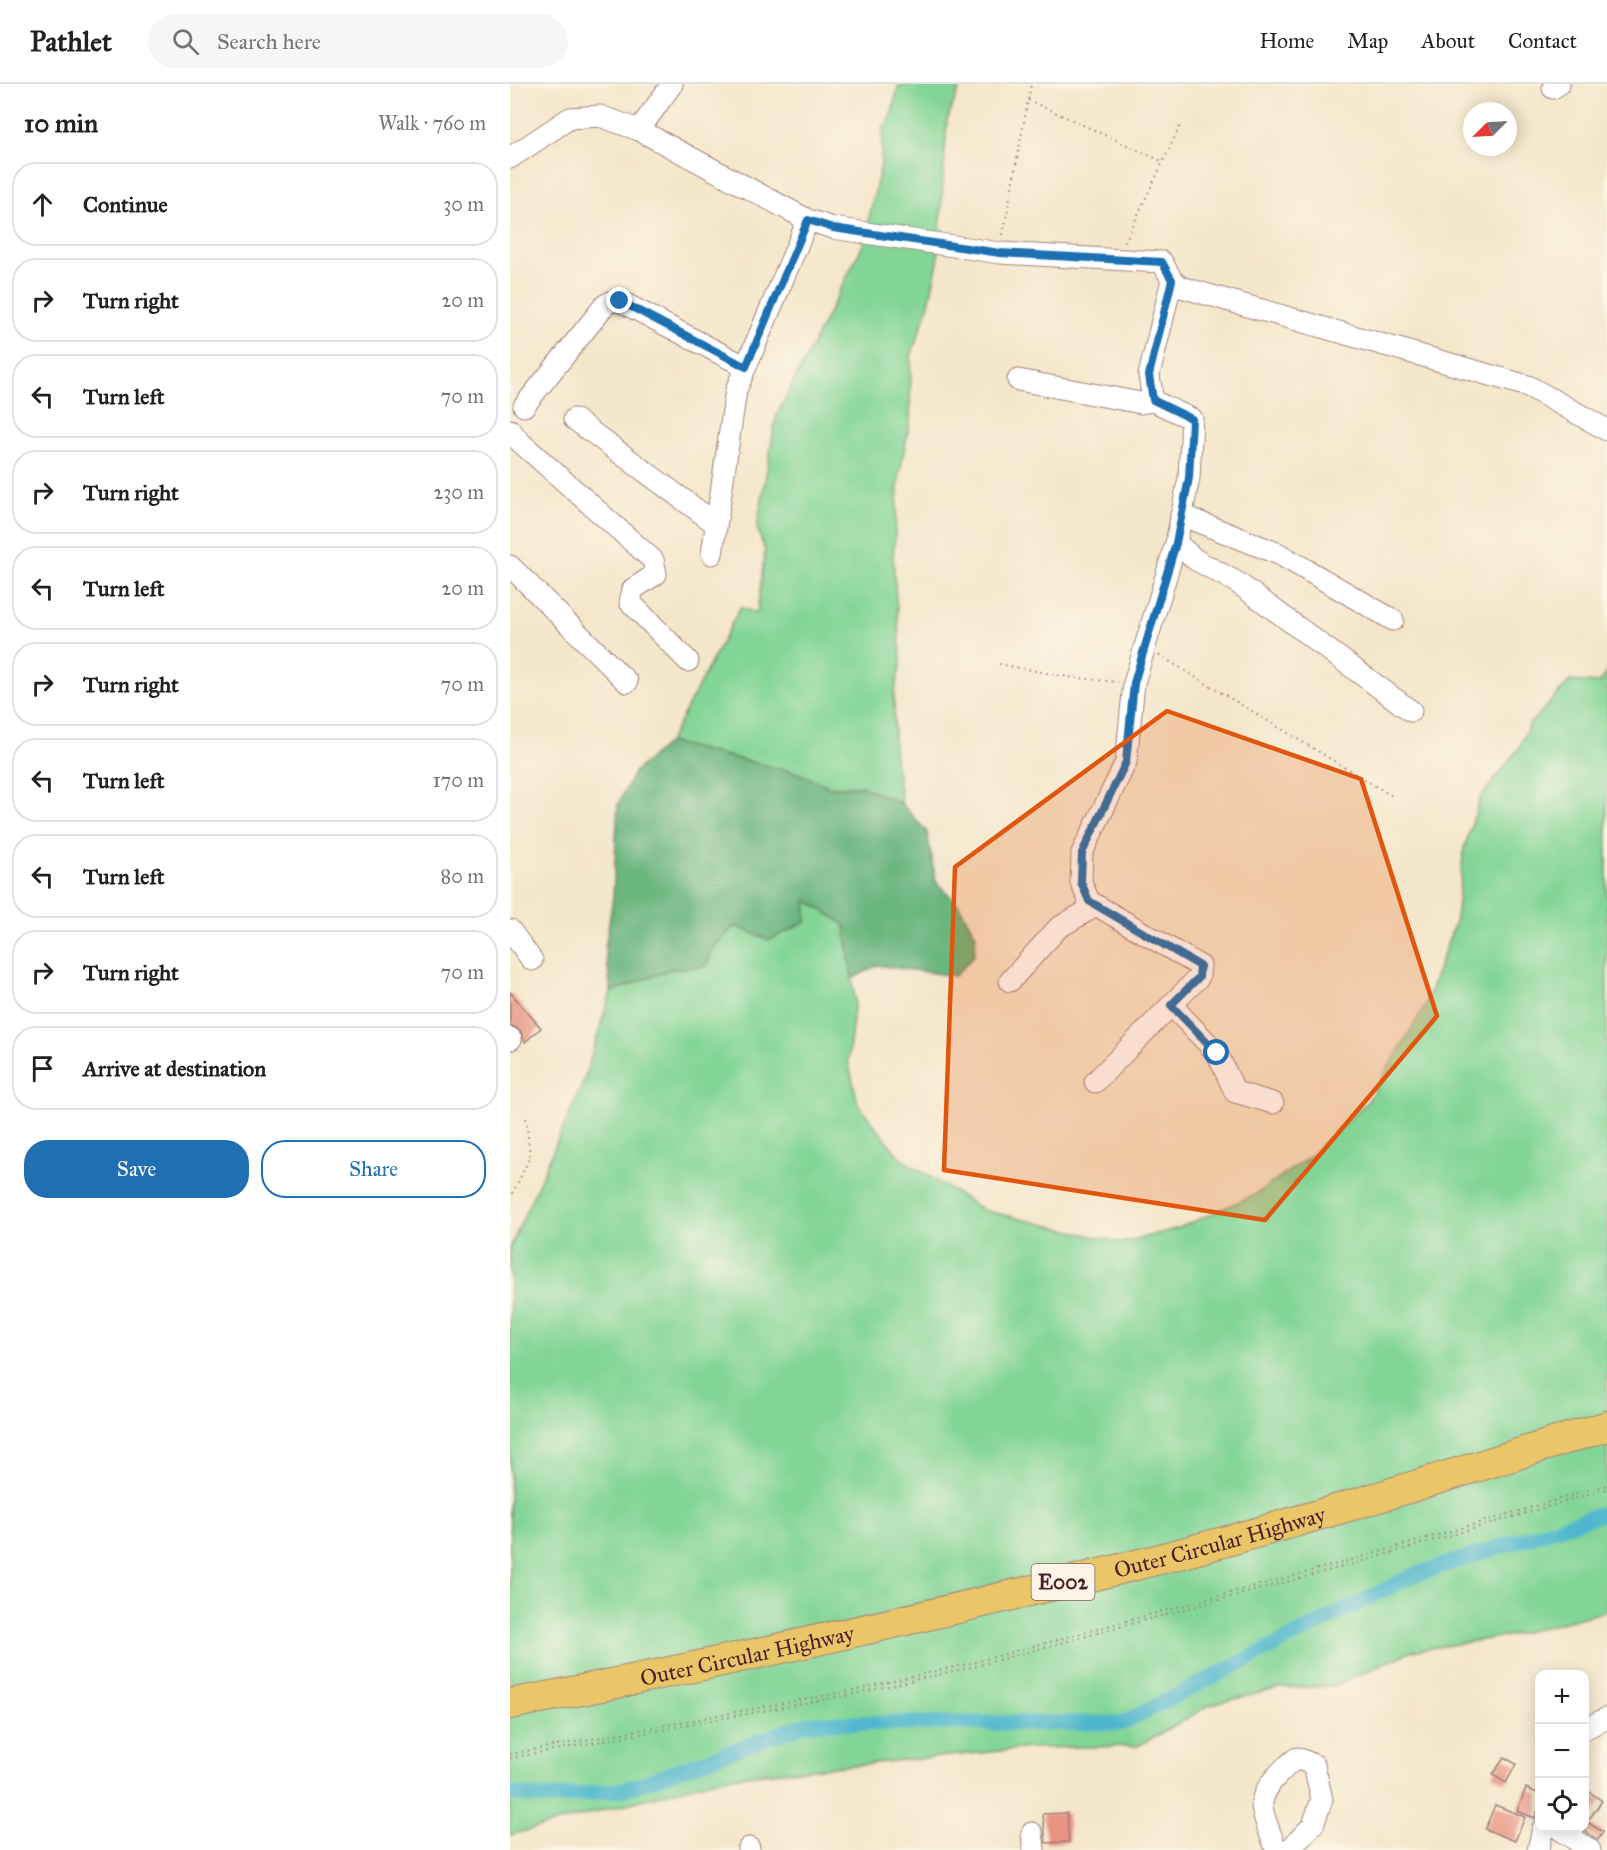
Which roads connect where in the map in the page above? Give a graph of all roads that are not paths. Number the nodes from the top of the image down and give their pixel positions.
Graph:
1 (672, 84) edge
2 (639, 129) junction
3 (510, 158) edge
4 (808, 220) junction
5 (1172, 280) junction
6 (746, 367) junction
7 (1018, 380) dead end
8 (1153, 400) junction
9 (524, 406) dead end
10 (574, 419) dead end
11 (1607, 430) edge
12 (513, 439) edge
13 (1182, 515) junction
14 (716, 524) junction
15 (1176, 543) junction
16 (712, 554) dead end
17 (510, 567) edge
18 (1393, 620) dead end
19 (688, 661) dead end
20 (627, 682) dead end
21 (1411, 711) dead end
22 (1089, 901) junction
23 (510, 930) edge
24 (532, 960) dead end
25 (1010, 981) dead end
26 (1171, 1005) junction
27 (1095, 1082) dead end
28 (1273, 1103) dead end
29 (1607, 1426) edge
30 (1607, 1446) edge
31 (510, 1704) edge
32 (1607, 1718) edge
33 (510, 1723) edge
34 (1589, 1727) edge
35 (1542, 1832) edge
36 (1565, 1832) edge
37 (1276, 1850) edge
38 (1289, 1850) edge
39 (1538, 1850) edge
40 (1590, 1850) edge

1 - 2 street
2 - 3 street
2 - 4 street
4 - 5 street
4 - 6 street
5 - 8 street
5 - 11 street
6 - 9 street
6 - 14 street
7 - 8 street
8 - 13 street
10 - 14 street
12 - 19 street
13 - 15 street
13 - 18 street
14 - 16 street
15 - 21 street
15 - 22 street
17 - 20 street
22 - 25 street
22 - 26 street
23 - 24 street
26 - 27 street
26 - 28 street
29 - 31 highway, Outer Circular Highway / E002
30 - 33 highway, Outer Circular Highway / E002
32 - 34 street
35 - 39 street
36 - 40 street
37 - 38 street

